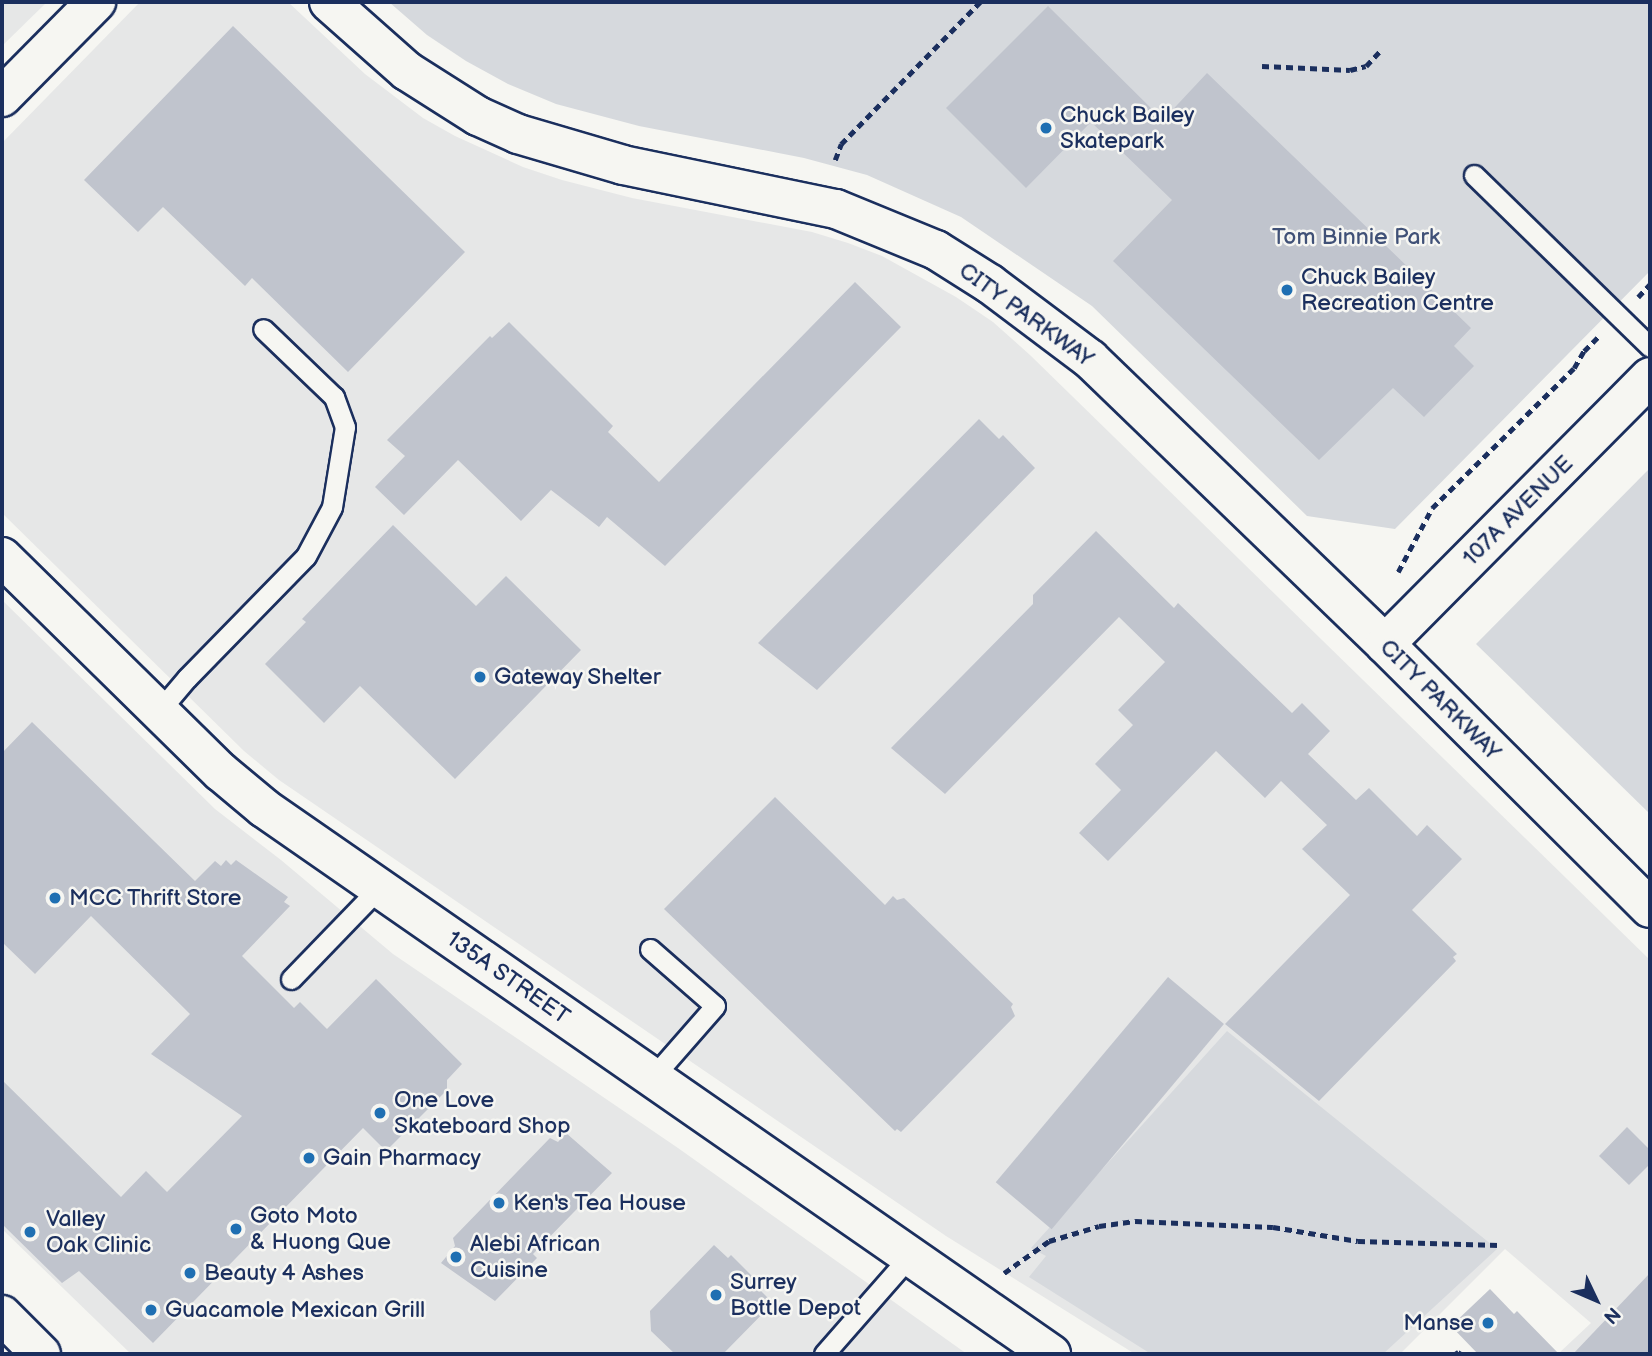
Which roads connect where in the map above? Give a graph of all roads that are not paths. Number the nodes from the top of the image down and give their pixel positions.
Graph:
1 (96, 2) edge
2 (329, 2) edge
3 (2, 96) edge
4 (1474, 175) dead end
5 (263, 328) dead end
6 (1650, 347) edge
7 (1650, 377) edge
8 (2, 557) edge
9 (1385, 644) junction
10 (159, 711) junction
11 (378, 889) junction
12 (1650, 908) edge
13 (650, 949) dead end
14 (291, 979) dead end
15 (652, 1078) junction
16 (909, 1257) junction
17 (2, 1315) edge
18 (41, 1354) edge
19 (824, 1354) edge
20 (1051, 1354) edge

1 - 3 street
2 - 9 street, CITY PARKWAY
4 - 6 lane
5 - 10 lane
7 - 9 street, 107A AVENUE
8 - 10 street, 135A STREET
9 - 12 street, CITY PARKWAY
10 - 11 street, 135A STREET
11 - 14 lane
11 - 15 street, 135A STREET
13 - 15 lane
15 - 16 street, 135A STREET
16 - 19 lane
16 - 20 street, 135A STREET
17 - 18 street

